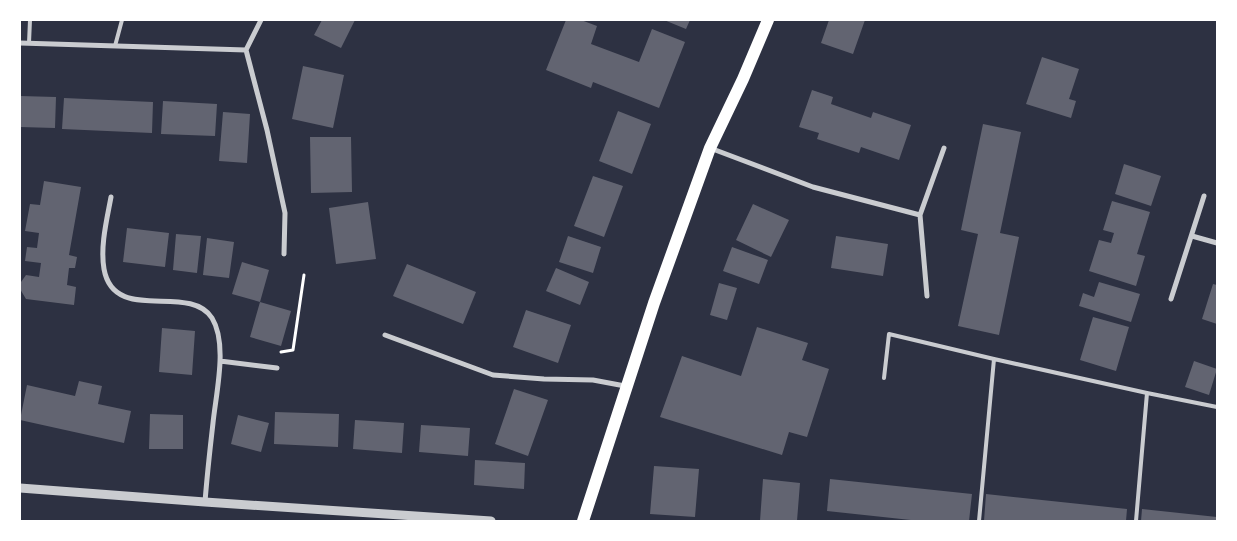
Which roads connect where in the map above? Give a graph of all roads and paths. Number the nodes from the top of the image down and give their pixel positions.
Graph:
1 (30, 20) edge
2 (122, 20) edge
3 (261, 20) edge
4 (768, 20) edge
5 (20, 43) edge
6 (29, 43) junction
7 (114, 46) junction
8 (246, 50) junction
9 (710, 148) junction
10 (944, 148) dead end
11 (1204, 196) dead end
12 (110, 197) dead end
13 (920, 215) junction
14 (1192, 236) junction
15 (1217, 244) edge
16 (284, 254) dead end
17 (304, 275) dead end
18 (927, 296) dead end
19 (1171, 299) dead end
20 (385, 335) dead end
21 (275, 353) dead end
22 (994, 359) junction
23 (220, 361) junction
24 (277, 368) dead end
25 (884, 378) dead end
26 (626, 386) junction
27 (1147, 394) junction
28 (1217, 407) edge
29 (20, 488) edge
30 (204, 502) junction
31 (491, 521) edge
32 (583, 521) edge
33 (979, 521) edge
34 (1136, 521) edge

1 - 6 lane
2 - 7 lane
3 - 8 street
4 - 9 main road
5 - 6 street
6 - 7 street
7 - 8 street
8 - 16 street
9 - 13 street
9 - 26 main road
10 - 13 street
11 - 14 street
12 - 23 street
13 - 18 street
14 - 15 street
14 - 19 street
17 - 21 path
20 - 26 street
22 - 25 lane
22 - 27 lane
22 - 33 lane
23 - 24 street
23 - 30 street
26 - 32 main road
27 - 28 lane
27 - 34 lane
29 - 30 street
30 - 31 street

